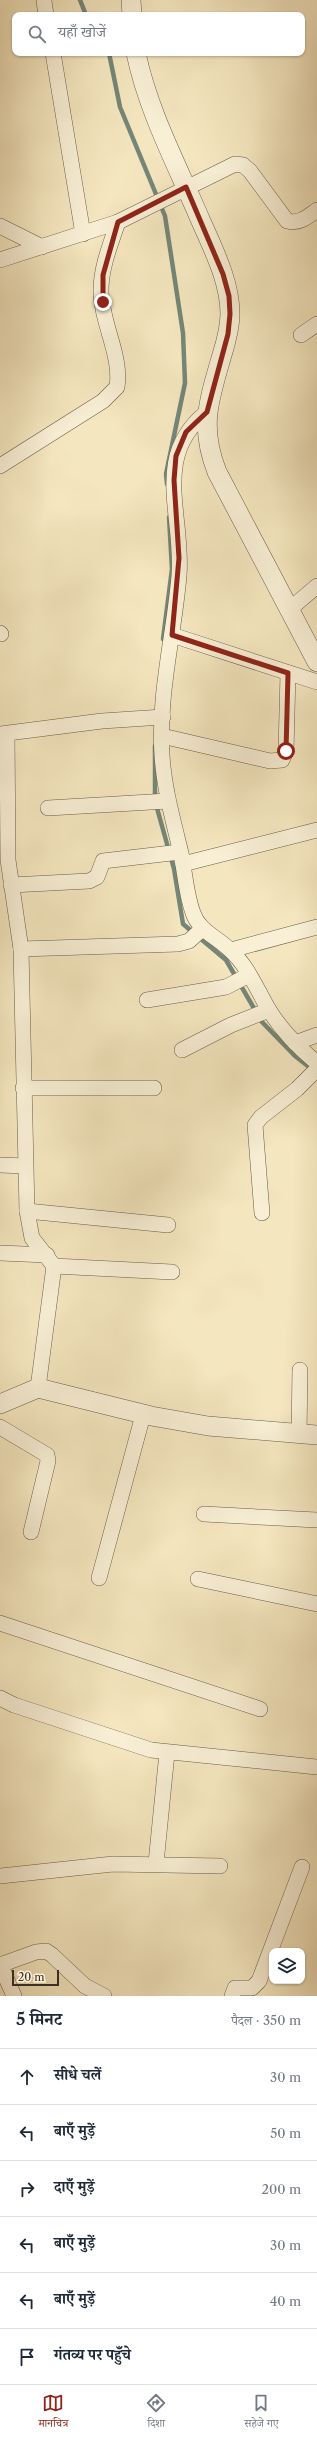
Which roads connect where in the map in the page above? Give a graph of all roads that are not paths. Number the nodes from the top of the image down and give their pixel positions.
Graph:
1 (131, 0) edge
2 (132, 12) edge
3 (53, 56) edge
4 (137, 56) edge
5 (182, 190) junction
6 (317, 210) edge
7 (118, 222) junction
8 (0, 226) edge
9 (83, 234) junction
10 (42, 247) junction
11 (0, 260) edge
12 (317, 324) edge
13 (300, 335) dead end
14 (207, 412) junction
15 (0, 466) edge
16 (317, 586) edge
17 (290, 609) junction
18 (172, 635) junction
19 (317, 662) edge
20 (288, 673) junction
21 (317, 682) edge
22 (157, 717) junction
23 (3, 734) edge
24 (162, 736) junction
25 (4, 768) edge
26 (160, 801) junction
27 (48, 808) dead end
28 (317, 830) edge
29 (176, 855) junction
30 (11, 885) junction
31 (317, 927) edge
32 (198, 933) junction
33 (21, 949) junction
34 (231, 950) junction
35 (242, 979) junction
36 (147, 1000) dead end
37 (261, 1012) junction
38 (317, 1035) edge
39 (295, 1044) junction
40 (182, 1050) dead end
41 (315, 1070) edge
42 (23, 1088) junction
43 (154, 1088) dead end
44 (0, 1165) edge
45 (24, 1166) junction
46 (27, 1211) junction
47 (262, 1213) dead end
48 (168, 1225) dead end
49 (0, 1253) edge
50 (50, 1261) junction
51 (172, 1272) dead end
52 (300, 1370) dead end
53 (38, 1388) junction
54 (0, 1404) edge
55 (143, 1415) junction
56 (0, 1427) edge
57 (308, 1434) edge
58 (204, 1514) dead end
59 (317, 1520) edge
60 (31, 1532) dead end
61 (99, 1578) dead end
62 (198, 1579) dead end
63 (317, 1604) edge
64 (0, 1623) edge
65 (0, 1698) edge
66 (260, 1709) dead end
67 (167, 1753) junction
68 (317, 1767) edge
69 (156, 1863) junction
70 (220, 1866) dead end
71 (302, 1867) dead end
72 (0, 1876) edge
73 (0, 1964) edge
74 (14, 1996) edge
75 (104, 1996) edge
76 (232, 1996) edge

1 - 2 street
3 - 9 street
4 - 5 street
5 - 6 street
5 - 7 street
5 - 14 street
7 - 9 street
7 - 15 street
8 - 10 street
9 - 10 street
10 - 11 street
12 - 13 street
14 - 17 street
14 - 18 street
16 - 17 street
17 - 19 street
18 - 20 street
18 - 22 street
20 - 21 street
20 - 24 street
22 - 23 street
22 - 24 street
23 - 25 street
24 - 26 street
25 - 30 street
26 - 27 street
26 - 29 street
28 - 29 street
29 - 30 street
29 - 32 street
30 - 33 street
31 - 34 street
32 - 33 street
32 - 34 street
33 - 42 street
34 - 35 street
35 - 36 street
35 - 37 street
37 - 39 street
37 - 40 street
38 - 39 street
39 - 41 street
41 - 47 street
42 - 43 street
42 - 45 street
44 - 45 street
45 - 46 street
46 - 48 street
46 - 50 street
49 - 50 street
50 - 51 street
50 - 53 street
52 - 57 street
53 - 54 street
53 - 55 street
55 - 57 street
55 - 61 street
56 - 60 street
58 - 59 street
62 - 63 street
64 - 66 street
65 - 67 street
67 - 68 street
67 - 69 street
69 - 70 street
69 - 72 street
71 - 76 street
73 - 74 street
73 - 75 street

